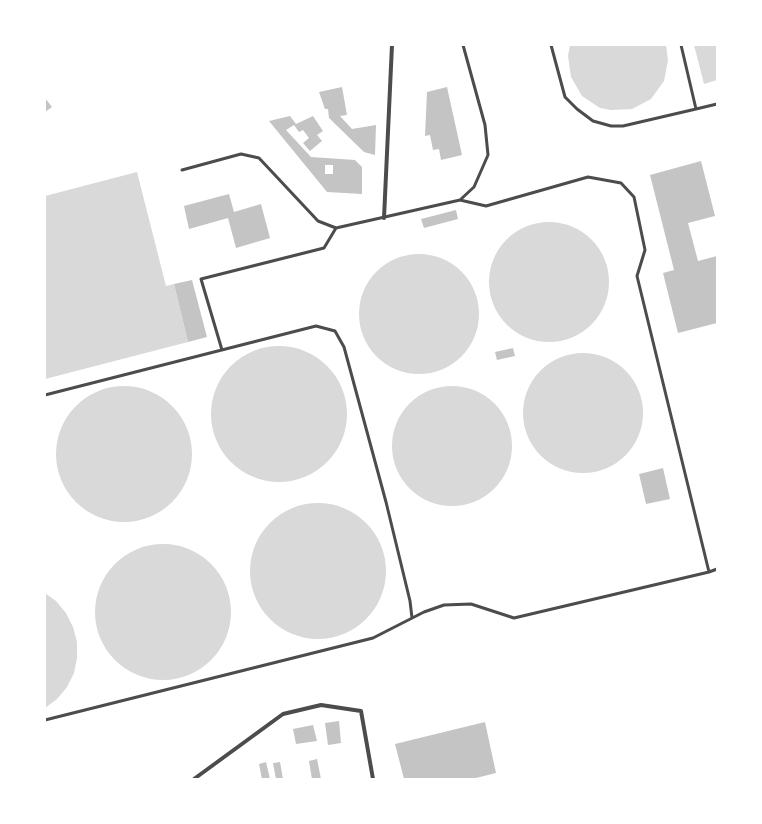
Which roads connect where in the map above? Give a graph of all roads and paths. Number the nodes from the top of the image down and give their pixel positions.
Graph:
1 (392, 45) edge
2 (463, 45) edge
3 (551, 45) edge
4 (681, 45) edge
5 (717, 104) edge
6 (696, 109) junction
7 (182, 170) dead end
8 (460, 200) junction
9 (384, 218) junction
10 (336, 228) junction
11 (222, 350) junction
12 (45, 395) edge
13 (717, 569) edge
14 (709, 572) junction
15 (412, 618) junction
16 (45, 720) edge
17 (194, 779) edge
18 (372, 779) edge

1 - 9 street
2 - 8 lane
3 - 6 lane
4 - 6 lane
5 - 6 lane
7 - 10 lane
8 - 9 lane
8 - 14 lane
9 - 10 lane
10 - 11 lane
11 - 12 lane
11 - 15 lane
13 - 14 lane
14 - 15 lane
15 - 16 lane
17 - 18 street

